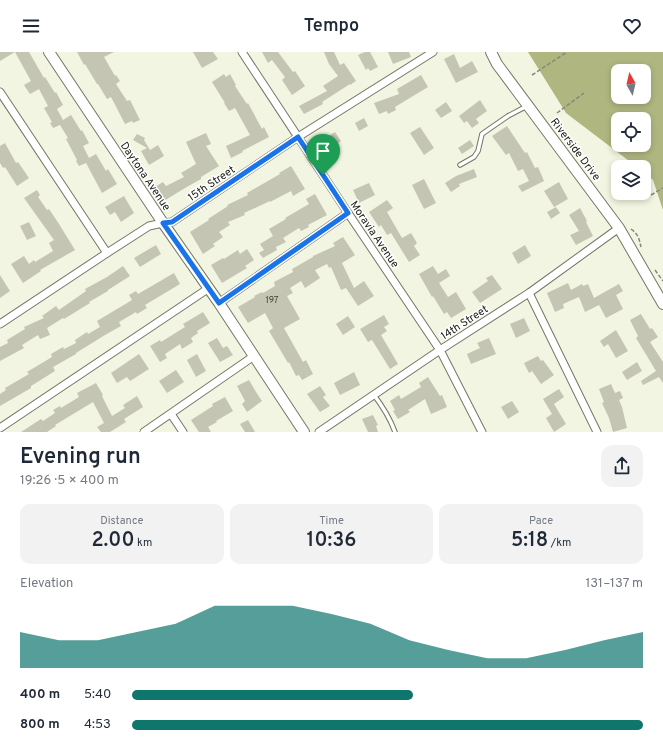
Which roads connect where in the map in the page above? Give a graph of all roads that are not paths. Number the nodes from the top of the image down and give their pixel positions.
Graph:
1 (49, 52) edge
2 (242, 52) edge
3 (433, 52) edge
4 (491, 52) edge
5 (0, 92) edge
6 (528, 106) junction
7 (298, 137) junction
8 (460, 165) dead end
9 (348, 213) junction
10 (163, 223) junction
11 (620, 228) junction
12 (106, 253) junction
13 (209, 288) junction
14 (529, 293) junction
15 (219, 303) junction
16 (663, 304) edge
17 (0, 324) edge
18 (440, 350) junction
19 (254, 356) junction
20 (374, 395) junction
21 (171, 414) junction
22 (0, 428) edge
23 (144, 432) edge
24 (183, 432) edge
25 (304, 432) edge
26 (319, 432) edge
27 (395, 432) edge
28 (482, 432) edge
29 (597, 432) edge

1 - 10 street, Daytona Avenue
2 - 7 street, Moravia Avenue
3 - 7 street, 15th Street
4 - 6 street, Riverside Drive
5 - 12 street
6 - 8 lane
6 - 11 street, Riverside Drive
7 - 9 street, Moravia Avenue
7 - 10 street, 15th Street
9 - 15 street
9 - 18 street, Moravia Avenue
10 - 12 street, 15th Street
10 - 13 street, Daytona Avenue
11 - 14 street, 14th Street
11 - 16 street, Riverside Drive
12 - 17 street, 15th Street
13 - 15 street, Daytona Avenue
13 - 22 street
14 - 18 street, 14th Street
14 - 29 street
15 - 19 street, Daytona Avenue
18 - 20 street, 14th Street
18 - 28 street, Moravia Avenue
19 - 21 street
19 - 25 street, Daytona Avenue
20 - 26 street, 14th Street
20 - 27 lane
21 - 23 street
21 - 24 street

